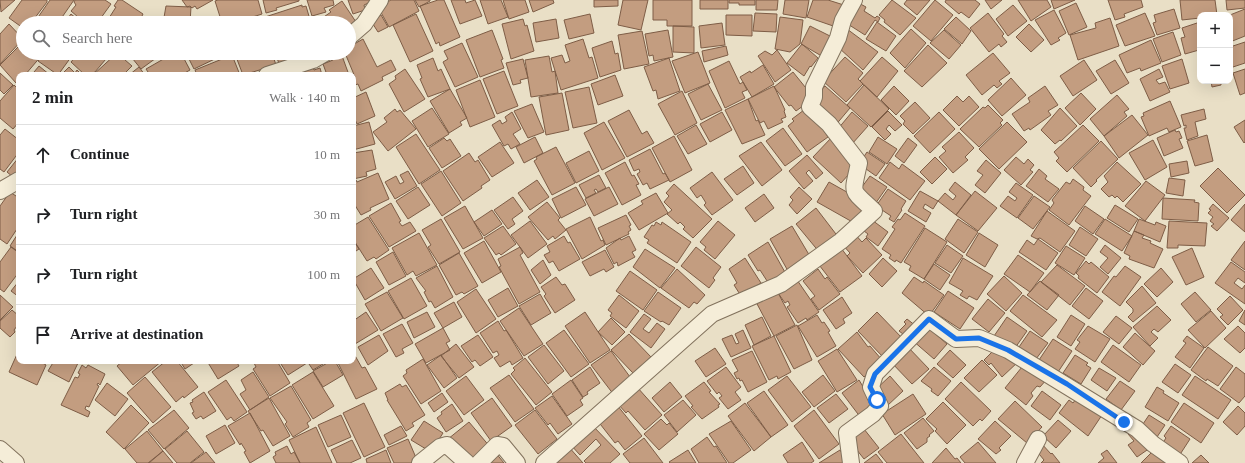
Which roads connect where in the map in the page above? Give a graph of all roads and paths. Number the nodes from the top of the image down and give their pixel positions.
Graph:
1 (380, 0) edge
2 (854, 0) edge
3 (356, 31) edge
4 (313, 60) edge
5 (277, 72) edge
6 (16, 182) edge
7 (0, 191) edge
8 (1038, 439) dead end
9 (0, 449) edge
10 (16, 463) edge
11 (420, 463) edge
12 (467, 463) edge
13 (479, 463) edge
14 (517, 463) edge
15 (544, 463) edge
16 (851, 463) edge
17 (1025, 463) edge
18 (1180, 463) edge

1 - 3 street
2 - 15 street
4 - 5 street
6 - 7 street
8 - 17 street
9 - 10 street
11 - 12 street
13 - 14 street
16 - 18 street

